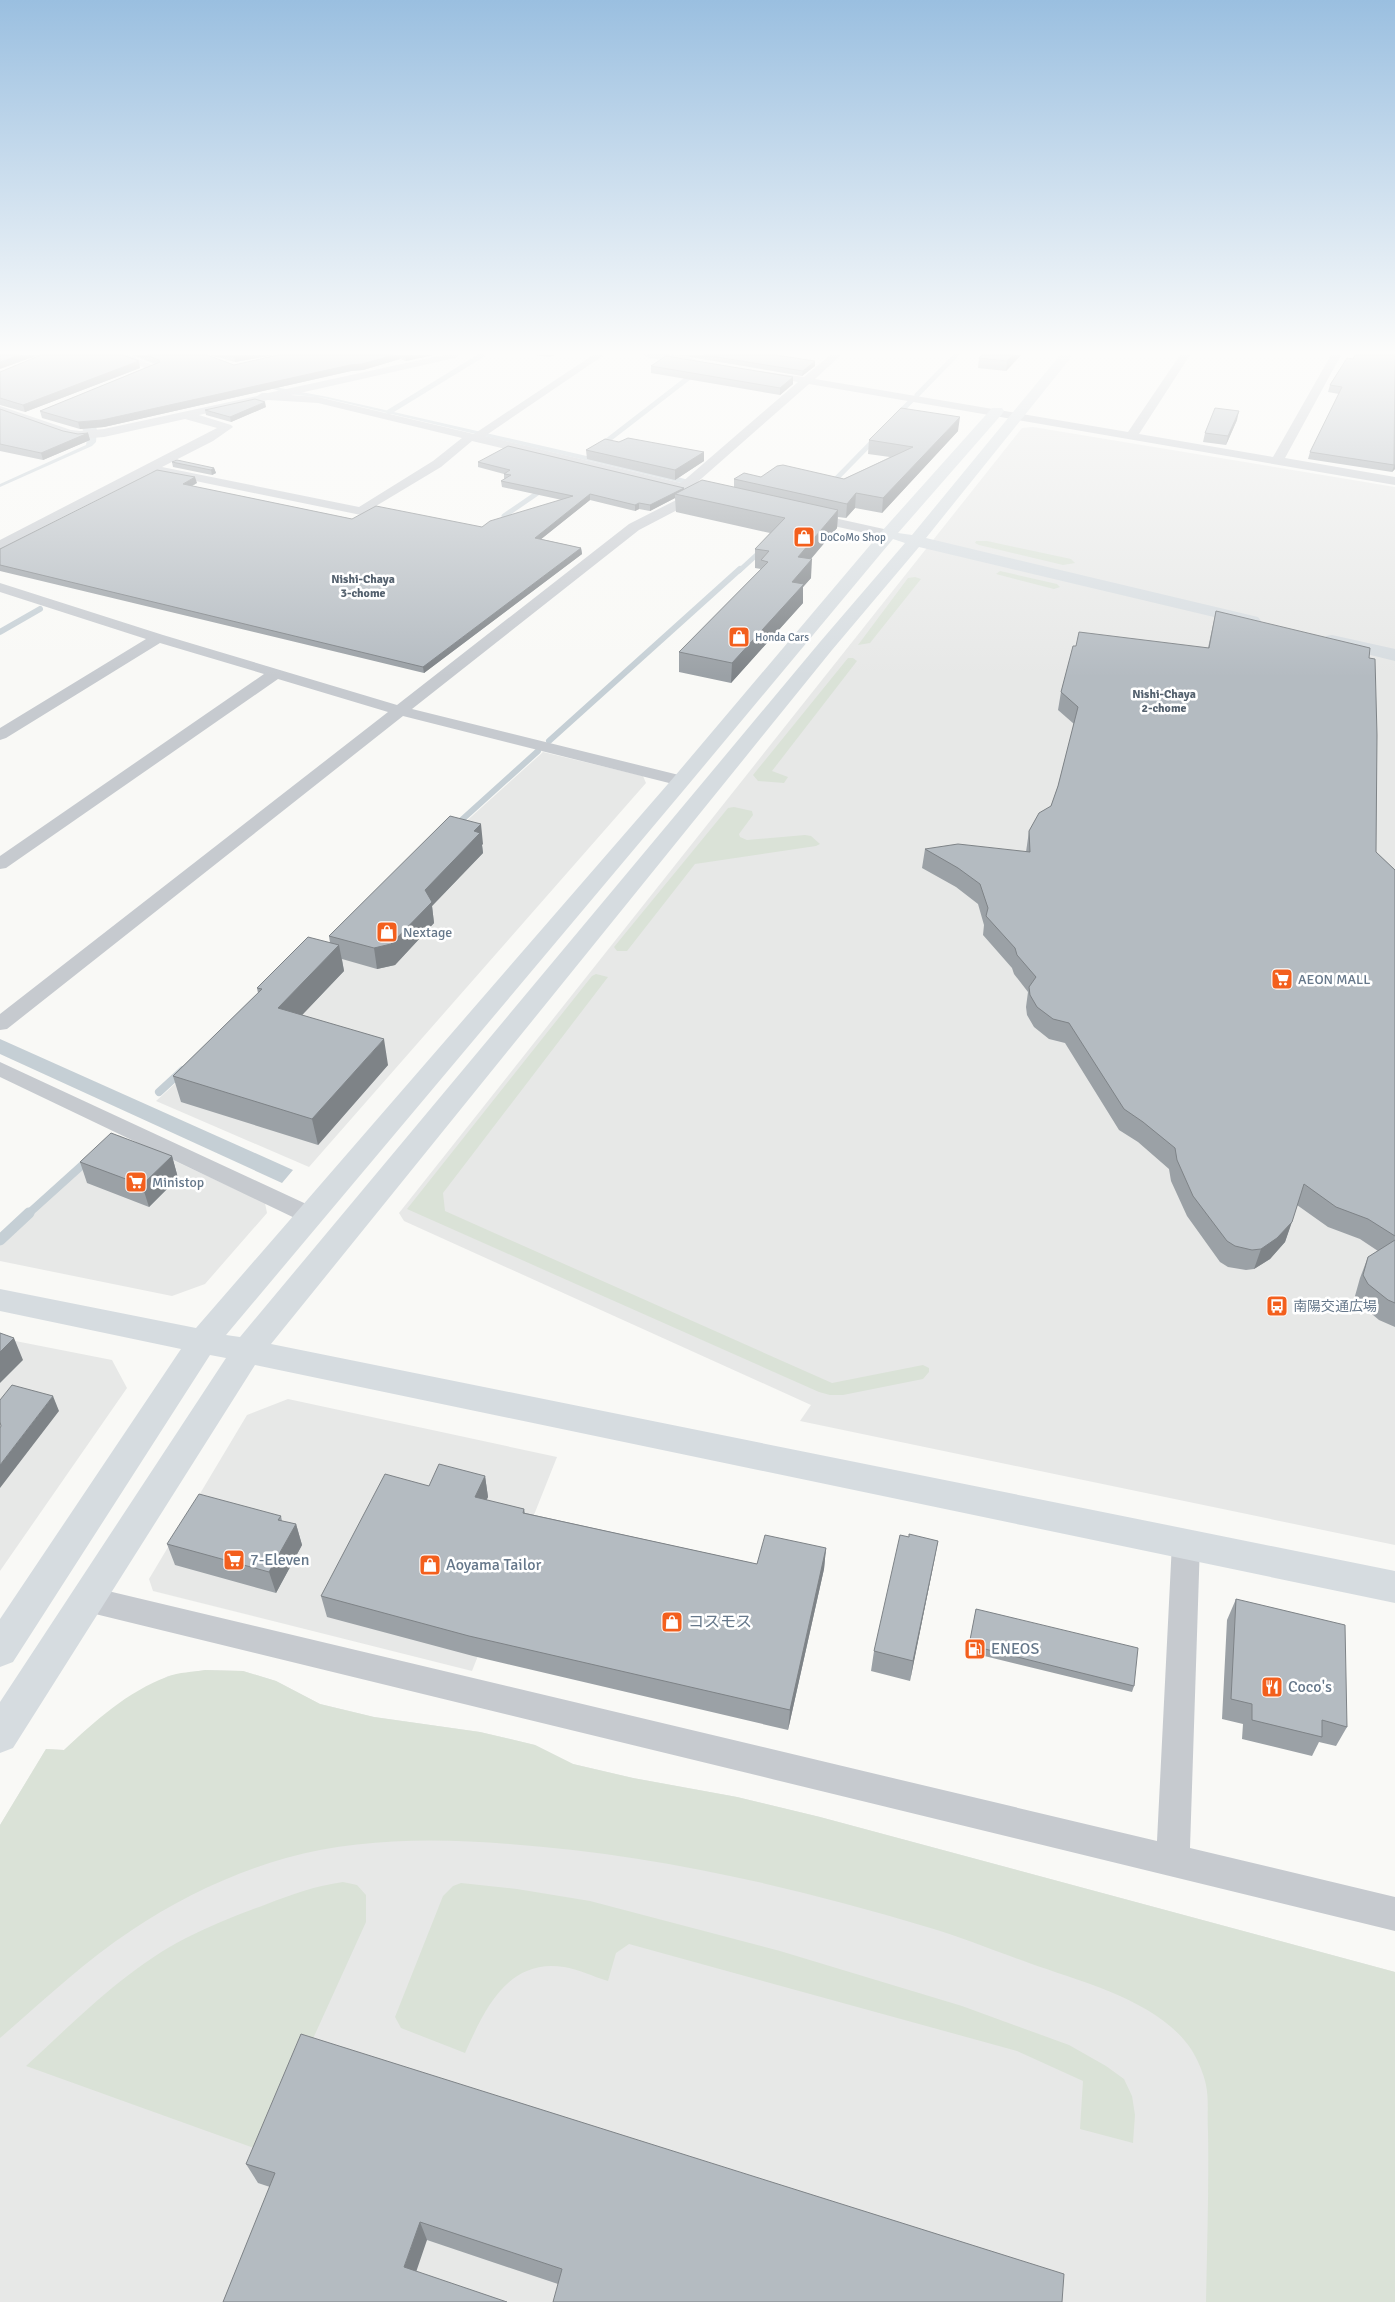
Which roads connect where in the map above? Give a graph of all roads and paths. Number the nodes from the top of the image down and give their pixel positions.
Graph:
1 (160, 462) edge
2 (439, 462) edge
3 (595, 462) edge
4 (712, 462) edge
5 (958, 462) edge
6 (971, 462) edge
7 (1285, 462) edge
8 (149, 468) junction
9 (1395, 481) edge
10 (687, 484) junction
11 (702, 491) junction
12 (721, 496) edge
13 (789, 512) edge
14 (888, 534) junction
15 (916, 540) junction
16 (0, 545) edge
17 (0, 587) edge
18 (1270, 625) edge
19 (1318, 636) edge
20 (158, 638) junction
21 (1395, 655) edge
22 (276, 673) junction
23 (402, 711) junction
24 (0, 735) edge
25 (681, 781) junction
26 (0, 864) edge
27 (0, 1024) edge
28 (0, 1069) edge
29 (308, 1215) junction
30 (0, 1300) edge
31 (202, 1342) junction
32 (247, 1352) junction
33 (1186, 1543) junction
34 (1395, 1587) edge
35 (87, 1599) junction
36 (0, 1650) edge
37 (0, 1735) edge
38 (1174, 1859) junction
39 (1395, 1914) edge

1 - 8 street
2 - 8 street
3 - 10 street
4 - 10 street
5 - 14 street
6 - 15 street
7 - 9 street
8 - 16 street
10 - 11 street
11 - 12 street
11 - 23 street
13 - 14 street
14 - 15 street
14 - 25 street
15 - 18 street
15 - 32 street
17 - 20 street
19 - 21 street
20 - 22 street
20 - 24 street
22 - 23 street
22 - 26 street
23 - 25 street
23 - 27 street
25 - 29 street
28 - 29 street
29 - 31 street
30 - 31 street
31 - 32 street
31 - 36 street
32 - 33 street
32 - 35 street
33 - 34 street
33 - 38 street
35 - 37 street
35 - 38 street
38 - 39 street

